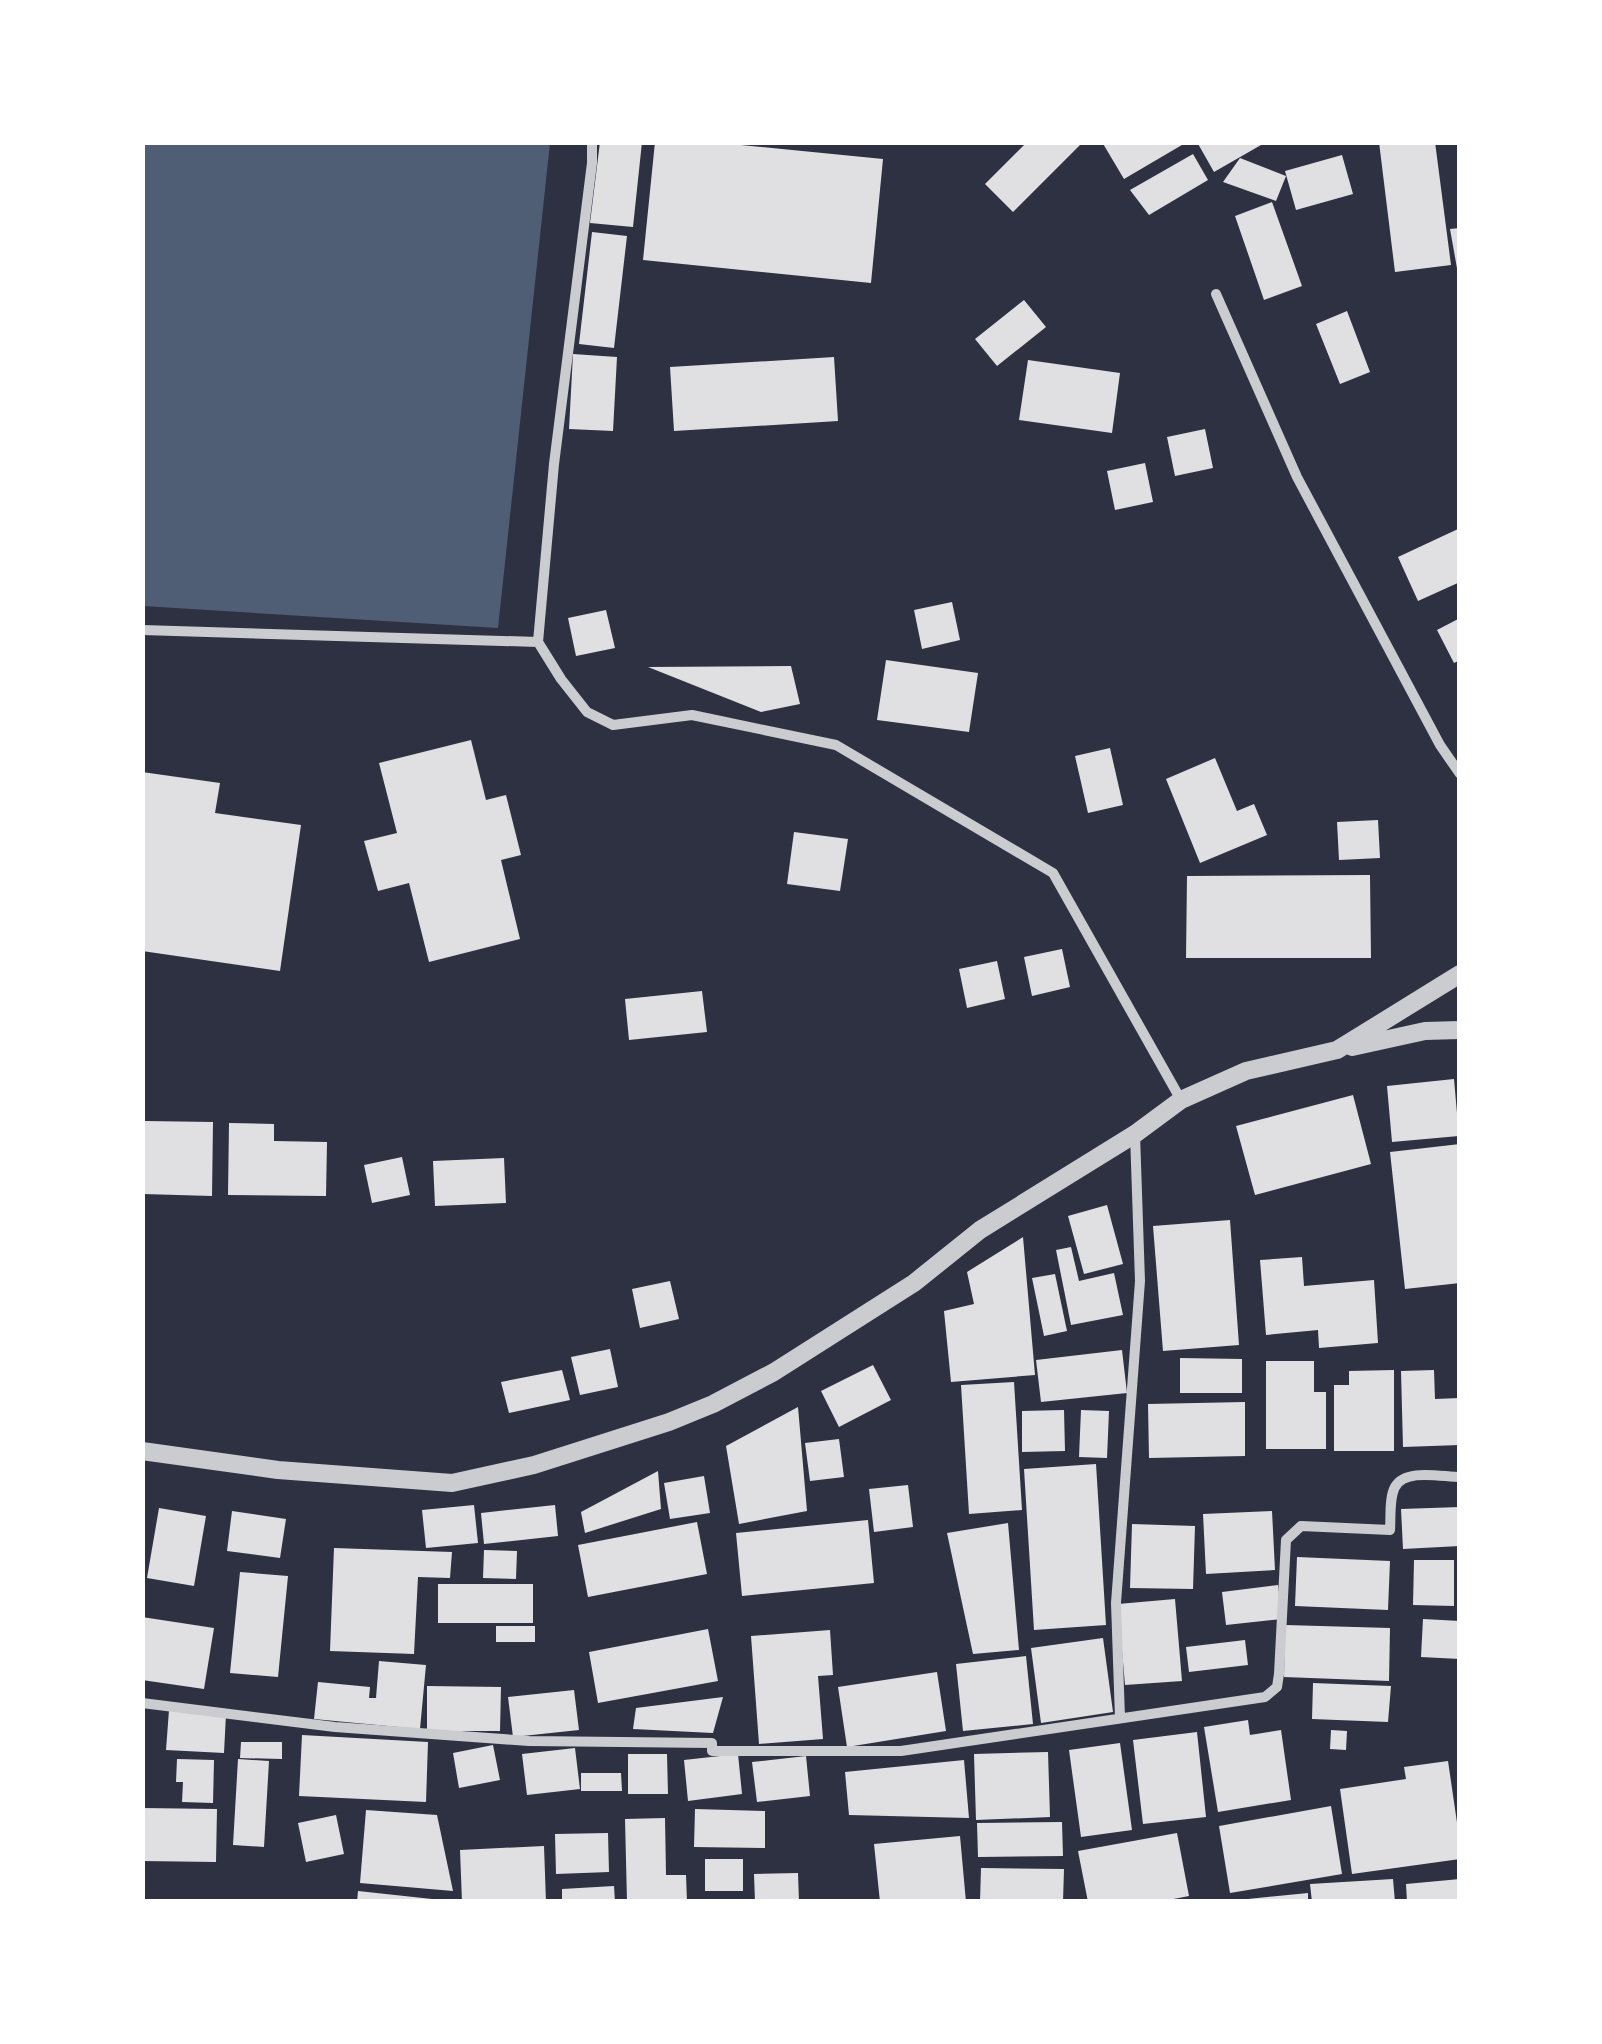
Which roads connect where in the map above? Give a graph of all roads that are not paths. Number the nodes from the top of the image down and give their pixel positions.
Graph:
1 (592, 142) edge
2 (1216, 294) dead end
3 (142, 630) edge
4 (538, 642) junction
5 (1460, 774) edge
6 (1460, 974) edge
7 (1460, 1030) edge
8 (1337, 1050) junction
9 (1181, 1100) junction
10 (1135, 1134) junction
11 (142, 1451) edge
12 (1460, 1478) edge
13 (142, 1703) edge
14 (1120, 1718) junction

1 - 4 street
2 - 5 street
3 - 4 street
4 - 9 street
6 - 8 street
7 - 8 street
8 - 9 street
9 - 10 street
10 - 11 street
10 - 14 street
12 - 14 street
13 - 14 street

